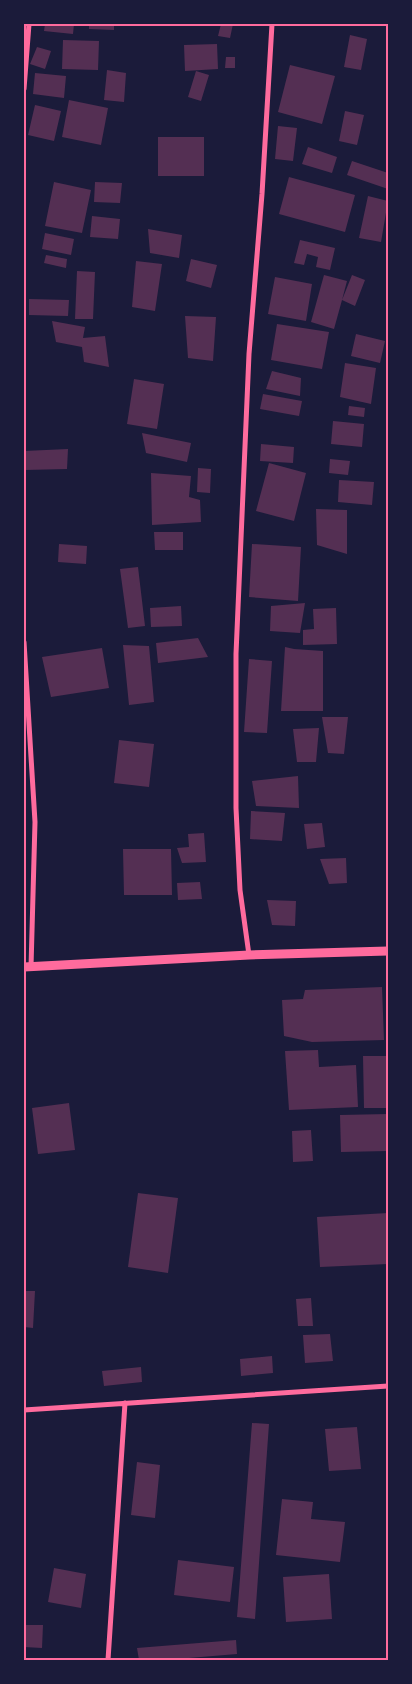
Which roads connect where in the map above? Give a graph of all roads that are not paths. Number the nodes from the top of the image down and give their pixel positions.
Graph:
1 (29, 24) edge
2 (272, 24) edge
3 (24, 89) edge
4 (24, 642) edge
5 (388, 951) edge
6 (249, 955) junction
7 (27, 967) edge
8 (388, 1386) edge
9 (125, 1403) junction
10 (24, 1410) edge
11 (108, 1660) edge

1 - 3 street
2 - 6 street
4 - 7 street
5 - 6 street
6 - 7 street
8 - 9 street
9 - 10 street
9 - 11 street

